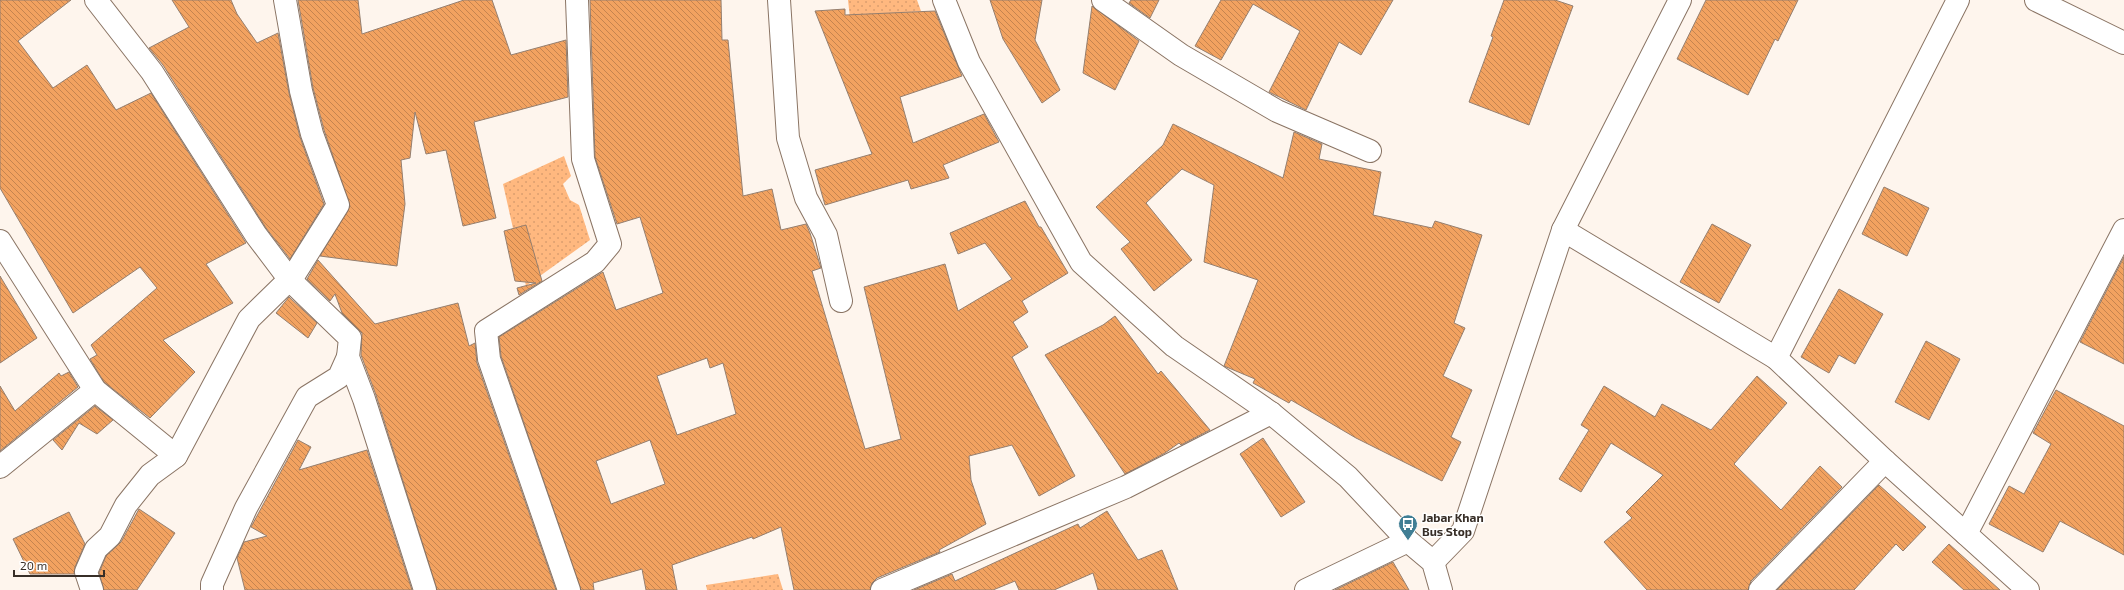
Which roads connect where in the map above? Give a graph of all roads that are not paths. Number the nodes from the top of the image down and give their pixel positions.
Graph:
1 (96, 0) edge
2 (285, 0) edge
3 (577, 0) edge
4 (779, 0) edge
5 (944, 0) edge
6 (1103, 0) edge
7 (1680, 0) edge
8 (1958, 0) edge
9 (2036, 0) edge
10 (2124, 43) edge
11 (1370, 151) dead end
12 (1563, 230) junction
13 (2124, 230) edge
14 (0, 241) edge
15 (290, 280) junction
16 (841, 301) dead end
17 (348, 357) junction
18 (1776, 358) junction
19 (95, 390) junction
20 (1271, 414) junction
21 (176, 456) junction
22 (1885, 461) junction
23 (0, 467) edge
24 (1966, 534) junction
25 (1408, 541) junction
26 (1433, 562) junction
27 (92, 590) edge
28 (212, 590) edge
29 (425, 590) edge
30 (569, 590) edge
31 (882, 590) edge
32 (1306, 590) edge
33 (1441, 590) edge
34 (1760, 590) edge
35 (2028, 590) edge

1 - 15 street
2 - 15 street
3 - 30 street
4 - 16 street
5 - 20 street
6 - 11 street
7 - 12 street
8 - 18 street
9 - 10 street
12 - 18 street
12 - 26 street
13 - 24 street
14 - 19 street
15 - 17 street
15 - 21 street
17 - 28 street
17 - 29 street
18 - 22 street
19 - 21 street
19 - 23 street
20 - 25 street
20 - 31 street
21 - 27 street
22 - 24 street
22 - 34 street
24 - 35 street
25 - 26 street
25 - 32 street
26 - 33 street

